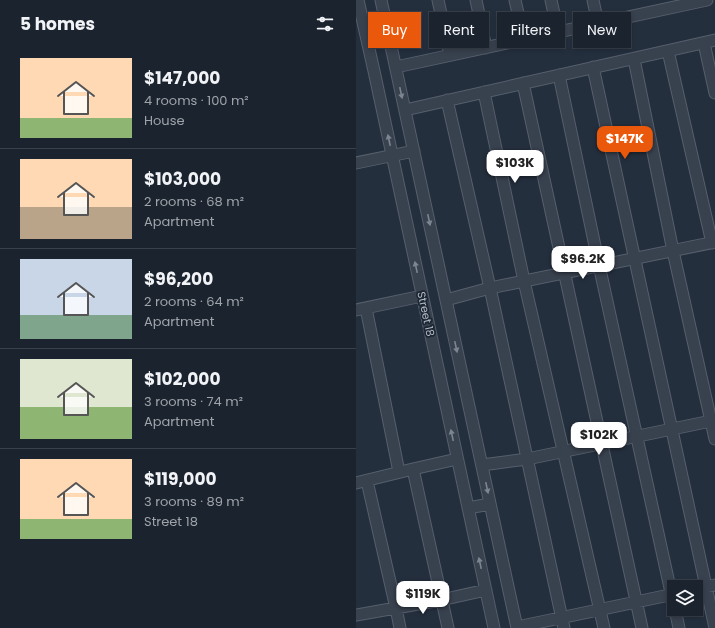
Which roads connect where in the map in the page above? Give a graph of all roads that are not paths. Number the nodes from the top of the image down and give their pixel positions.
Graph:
1 (358, 0) edge
2 (381, 0) edge
3 (438, 0) edge
4 (476, 0) edge
5 (515, 0) edge
6 (551, 0) edge
7 (593, 0) edge
8 (707, 0) edge
9 (478, 12) edge
10 (518, 12) edge
11 (554, 12) edge
12 (596, 12) edge
13 (631, 17) edge
14 (360, 25) edge
15 (715, 40) edge
16 (704, 43) junction
17 (486, 48) edge
18 (668, 51) junction
19 (450, 55) junction
20 (634, 58) junction
21 (396, 67) junction
22 (593, 68) junction
23 (560, 75) junction
24 (524, 83) junction
25 (484, 92) junction
26 (715, 94) edge
27 (447, 100) junction
28 (405, 110) junction
29 (414, 151) junction
30 (392, 156) junction
31 (356, 163) edge
32 (714, 242) edge
33 (673, 251) junction
34 (635, 258) junction
35 (599, 265) junction
36 (565, 272) junction
37 (524, 280) junction
38 (490, 288) junction
39 (422, 296) junction
40 (446, 300) junction
41 (361, 309) edge
42 (672, 429) junction
43 (713, 429) edge
44 (637, 437) junction
45 (602, 444) junction
46 (563, 452) junction
47 (458, 459) junction
48 (527, 459) junction
49 (482, 465) junction
50 (413, 468) junction
51 (399, 472) junction
52 (361, 482) edge
53 (490, 504) junction
54 (468, 508) junction
55 (670, 580) edge
56 (706, 587) edge
57 (486, 590) junction
58 (667, 595) edge
59 (441, 600) junction
60 (636, 602) junction
61 (396, 608) junction
62 (600, 610) junction
63 (356, 615) edge
64 (676, 616) edge
65 (563, 623) edge
66 (517, 627) edge
67 (400, 628) edge
68 (448, 628) edge
69 (494, 628) edge
70 (604, 628) edge
71 (642, 628) edge
72 (679, 628) edge
73 (715, 628) edge

1 - 14 street, Street 18
2 - 21 street, Street 18
3 - 19 street
4 - 9 street
5 - 10 street
6 - 11 street
7 - 12 street
8 - 13 street
30 -> 14 street, Street 18
15 - 16 street
16 - 18 street
16 - 26 street
17 - 19 street
18 - 20 street
18 - 32 street
19 - 21 street
20 - 22 street
20 - 33 street
21 -> 28 street, Street 18
22 - 23 street
22 - 34 street
23 - 24 street
23 - 35 street
24 - 25 street
24 - 36 street
25 - 27 street
25 - 37 street
27 - 28 street
27 - 38 street
28 - 29 street, Street 18
29 - 30 street
29 -> 40 street, Street 18
30 - 31 street
39 -> 30 street, Street 18
32 - 33 street
33 - 34 street
33 - 43 street
34 - 35 street
34 - 42 street
35 - 36 street
35 - 44 street
36 - 37 street
36 - 45 street
37 - 38 street
37 - 46 street
38 - 40 street
38 - 48 street
39 - 41 street
47 -> 39 street, Street 18
40 -> 49 street, Street 18
41 - 51 street
42 - 43 street
42 - 44 street
42 - 56 street
44 - 45 street
44 - 55 street
45 - 46 street
45 - 60 street
46 - 48 street
46 - 62 street
47 - 50 street
47 - 54 street, Street 18
48 - 49 street
48 - 65 street
49 -> 53 street, Street 18
50 - 51 street
50 - 59 street
51 - 52 street
52 - 61 street
53 - 54 street
53 - 66 street, Street 18
57 -> 54 street, Street 18
56 - 73 street
57 - 59 street
57 - 69 street, Street 18
58 - 60 street
59 - 61 street
59 - 68 street
60 - 62 street
60 - 71 street
61 - 63 street
61 - 67 street
62 - 65 street
62 - 70 street
64 - 72 street
65 - 66 street

